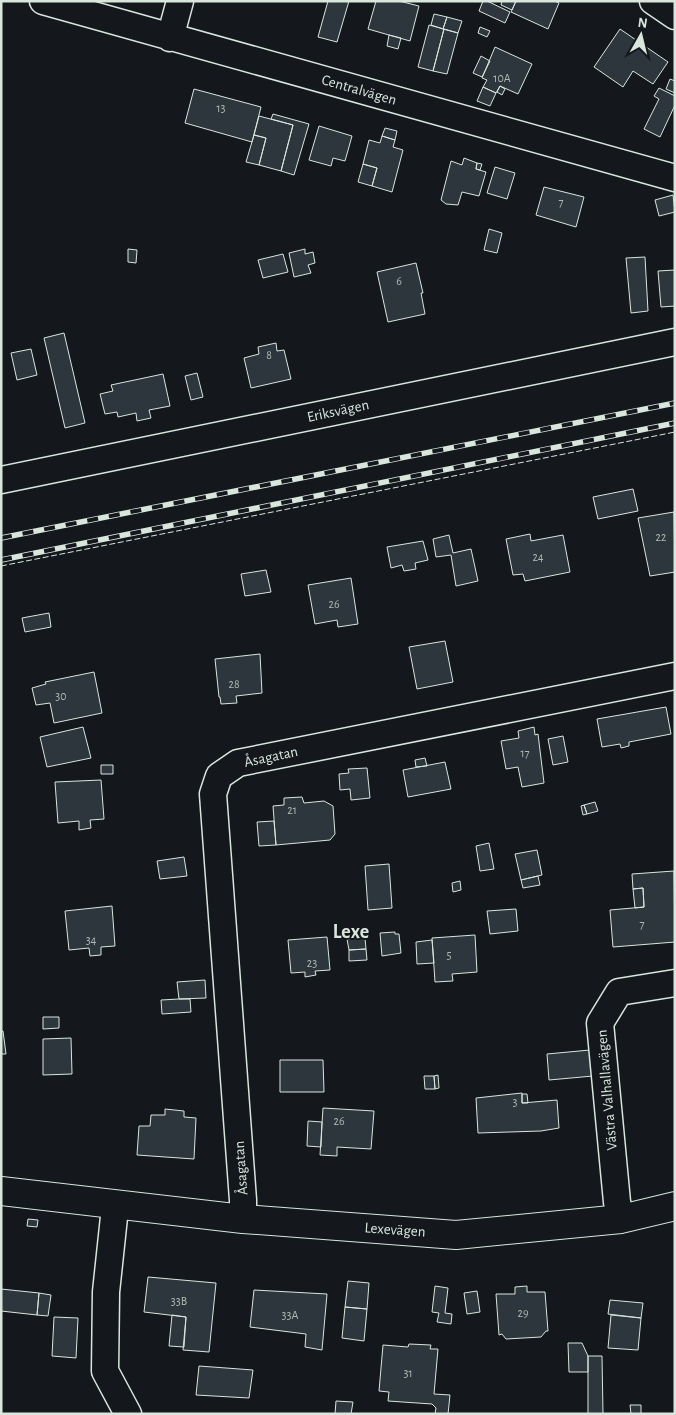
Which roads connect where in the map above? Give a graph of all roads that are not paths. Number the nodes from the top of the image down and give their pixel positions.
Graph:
1 (43, 1) edge
2 (180, 1) edge
3 (653, 1) edge
4 (675, 16) edge
5 (170, 38) junction
6 (675, 178) edge
7 (675, 342) edge
8 (1, 480) edge
9 (675, 676) edge
10 (675, 983) edge
11 (1, 1192) edge
12 (114, 1204) junction
13 (675, 1206) edge
14 (243, 1219) junction
15 (621, 1219) junction
16 (128, 1414) edge

1 - 5 street, Centralvägen
2 - 5 street
3 - 4 street
5 - 6 street, Centralvägen
7 - 8 street, Eriksvägen
9 - 14 street, Åsagatan
10 - 15 street, Västra Valhallavägen
11 - 12 street, Lexevägen
12 - 14 street, Lexevägen
12 - 16 street
13 - 15 street, Lexevägen
14 - 15 street, Lexevägen

